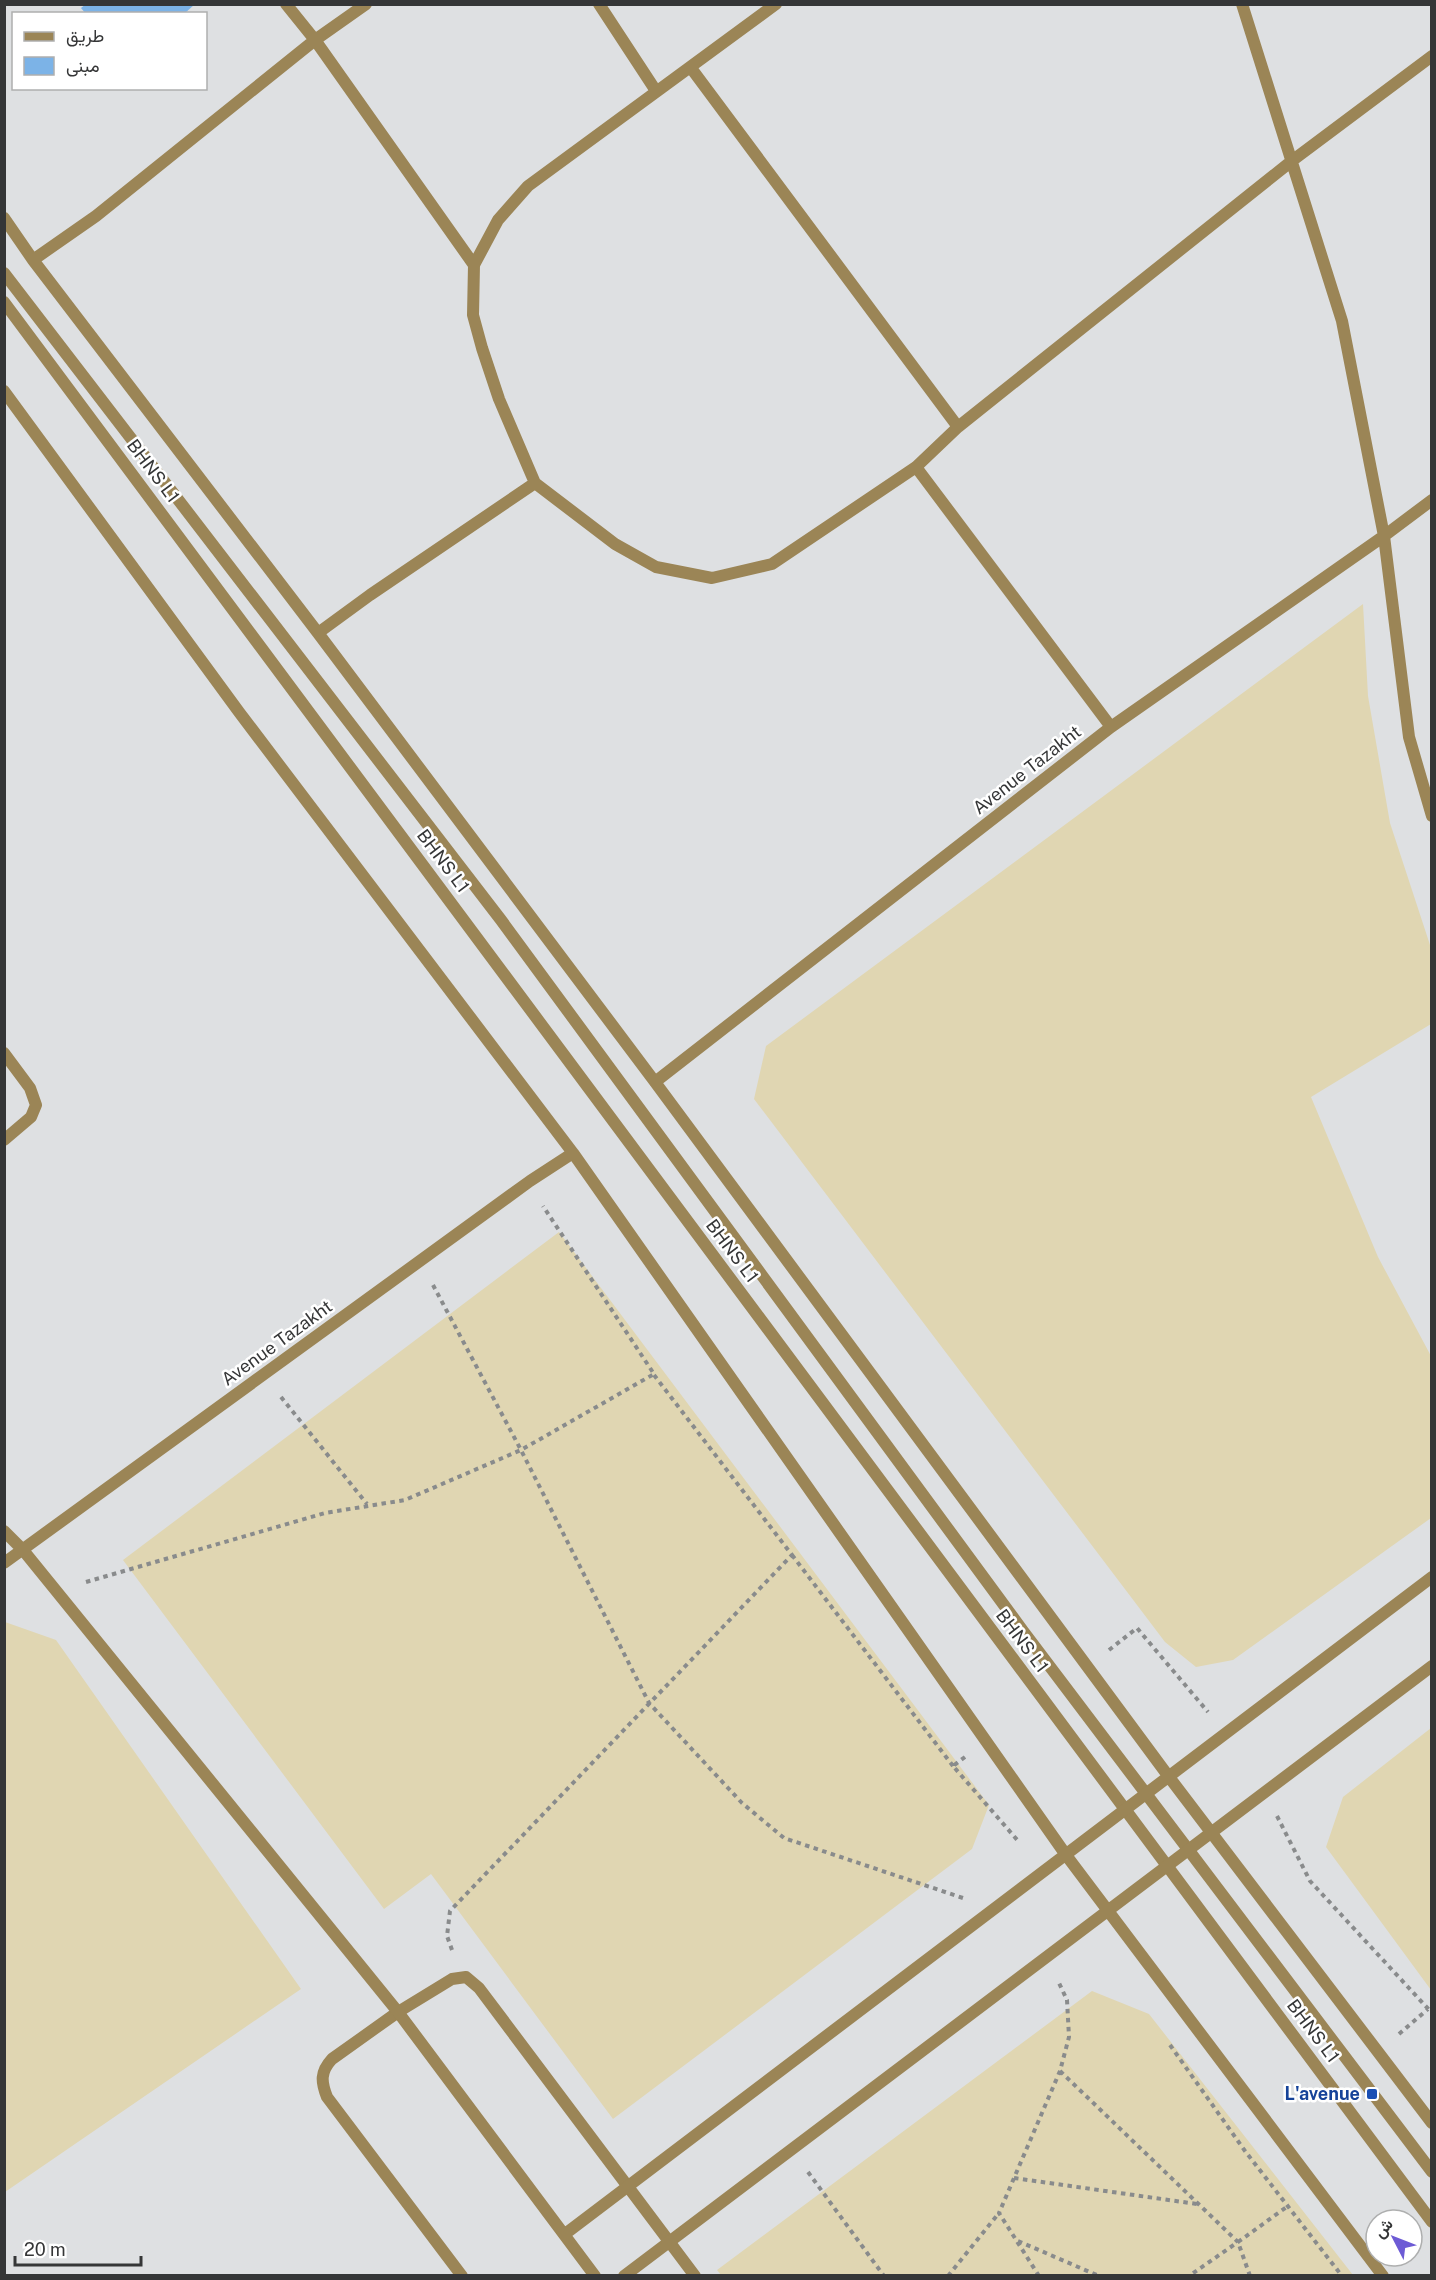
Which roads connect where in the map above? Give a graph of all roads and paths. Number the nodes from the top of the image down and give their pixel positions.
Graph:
1 (286, 4) edge
2 (366, 4) edge
3 (599, 4) edge
4 (776, 4) edge
5 (1242, 4) edge
6 (315, 40) junction
7 (1431, 56) edge
8 (691, 68) junction
9 (656, 91) junction
10 (1293, 160) junction
11 (4, 218) edge
12 (33, 260) junction
13 (474, 265) junction
14 (4, 273) edge
15 (4, 302) edge
16 (4, 391) edge
17 (958, 428) junction
18 (916, 467) junction
19 (535, 483) junction
20 (1431, 500) edge
21 (1384, 536) junction
22 (318, 633) junction
23 (1112, 727) junction
24 (1431, 816) edge
25 (4, 1053) edge
26 (656, 1082) junction
27 (4, 1140) edge
28 (573, 1153) junction
29 (530, 1181) junction
30 (420, 1261) junction
31 (654, 1374) junction
32 (264, 1375) junction
33 (521, 1450) junction
34 (367, 1504) junction
35 (4, 1531) edge
36 (23, 1550) junction
37 (792, 1554) junction
38 (4, 1563) edge
39 (1431, 1577) edge
40 (56, 1591) junction
41 (1431, 1666) edge
42 (1088, 1667) junction
43 (649, 1703) junction
44 (1226, 1734) junction
45 (953, 1766) dead end
46 (1168, 1777) junction
47 (1264, 1791) junction
48 (1146, 1795) junction
49 (1125, 1809) junction
50 (1211, 1832) junction
51 (1187, 1850) junction
52 (1066, 1855) junction
53 (1166, 1865) junction
54 (996, 1909) junction
55 (1108, 1910) junction
56 (1047, 1956) junction
57 (461, 1977) junction
58 (1430, 2011) edge
59 (398, 2012) junction
60 (1169, 2043) dead end
61 (1378, 2052) junction
62 (1060, 2071) junction
63 (1431, 2123) edge
64 (791, 2150) junction
65 (1431, 2172) edge
66 (1014, 2178) junction
67 (628, 2186) junction
68 (1198, 2204) junction
69 (1288, 2206) junction
70 (999, 2213) junction
71 (1431, 2222) edge
72 (565, 2234) junction
73 (670, 2241) junction
74 (1017, 2241) junction
75 (1238, 2242) junction
76 (462, 2276) edge
77 (595, 2276) edge
78 (624, 2276) edge
79 (695, 2276) edge
80 (884, 2276) edge
81 (948, 2276) edge
82 (1039, 2276) edge
83 (1099, 2276) edge
84 (1189, 2276) edge
85 (1250, 2276) edge
86 (1342, 2276) edge
87 (1383, 2276) edge

1 - 6 street
2 - 6 street
3 - 9 street
4 - 8 street
5 - 10 street
6 - 12 street
6 - 13 street
7 - 10 street
8 - 9 street
8 - 17 street
9 - 13 street
10 - 17 street
10 - 21 street
11 - 12 street
12 - 22 street
13 - 19 street
14 - 48 street, BHNS L1
15 - 49 street, BHNS L1
16 - 28 street
17 - 18 street
18 - 19 street
18 - 23 street
19 - 22 street
20 - 21 street, Avenue Tazakht
21 - 23 street, Avenue Tazakht
21 - 24 street
22 - 26 street
23 - 26 street, Avenue Tazakht
25 - 27 street
26 - 42 street
28 - 29 street, Avenue Tazakht
28 - 52 street
29 - 30 street, Avenue Tazakht
29 - 31 path
30 - 32 street, Avenue Tazakht
30 - 33 path
31 - 33 path
31 - 37 path
32 - 34 path
32 - 36 street, Avenue Tazakht
33 - 34 path
33 - 43 path
34 - 40 path
35 - 36 street
36 - 38 street, Avenue Tazakht
36 - 40 street
37 - 43 path
37 - 45 path
39 - 44 street
40 - 59 street
41 - 47 street
42 - 44 path
42 - 46 street
43 - 54 path
43 - 57 path
44 - 46 street
46 - 48 street
46 - 50 street
47 - 50 street
47 - 58 path
48 - 49 street
48 - 51 street, BHNS L1
49 - 52 street
49 - 53 street, BHNS L1
50 - 51 street
50 - 61 street
51 - 53 street
51 - 65 street, BHNS L1
52 - 54 street
52 - 55 street
53 - 55 street
53 - 71 street, BHNS L1
54 - 67 street
55 - 56 street
55 - 87 street
56 - 62 path
56 - 64 street
57 - 59 street
57 - 67 street
58 - 61 path
59 - 72 street
59 - 76 street
60 - 69 path
61 - 63 street
62 - 66 path
62 - 68 path
64 - 73 street
64 - 80 path
66 - 68 path
66 - 70 path
67 - 72 street
67 - 73 street
68 - 75 path
69 - 75 path
69 - 86 path
70 - 74 path
70 - 81 path
72 - 77 street
73 - 78 street
73 - 79 street
74 - 82 path
74 - 83 path
75 - 84 path
75 - 85 path

